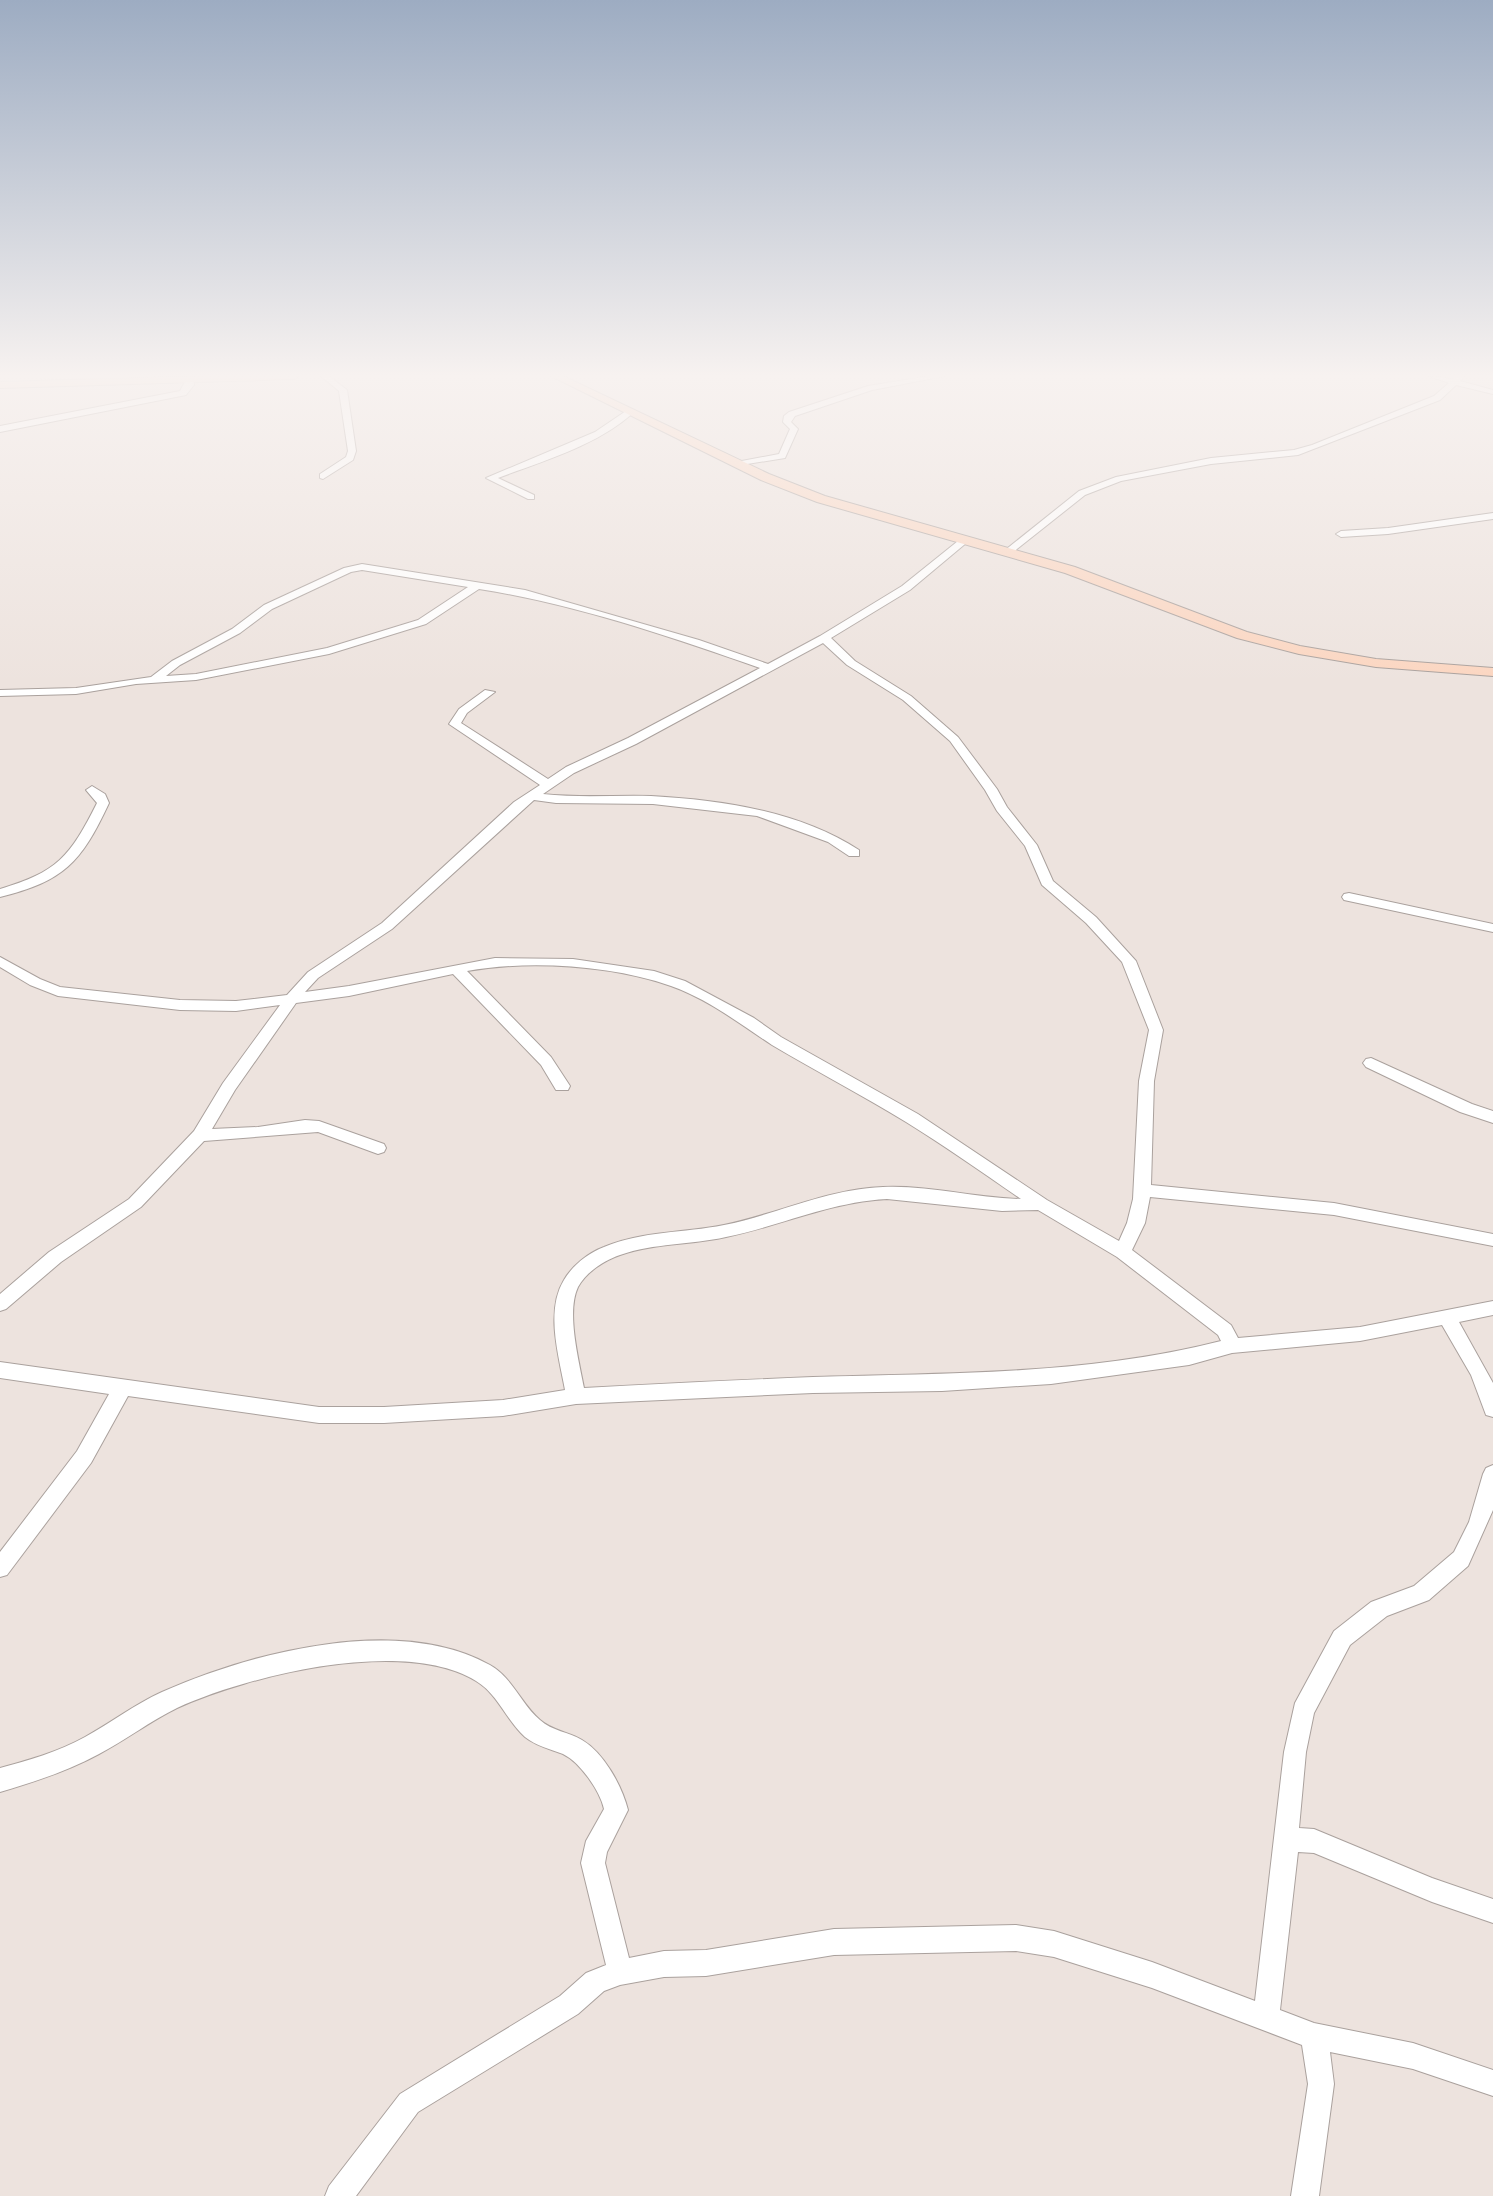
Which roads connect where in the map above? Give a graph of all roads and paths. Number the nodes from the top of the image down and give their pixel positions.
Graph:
1 (492, 478) edge
2 (772, 478) edge
3 (1132, 478) edge
4 (531, 497) dead end
5 (1493, 516) edge
6 (1341, 534) dead end
7 (966, 539) junction
8 (1009, 551) junction
9 (475, 587) junction
10 (824, 638) junction
11 (767, 667) junction
12 (1493, 672) edge
13 (155, 679) junction
14 (489, 692) dead end
15 (0, 693) edge
16 (546, 785) junction
17 (92, 790) dead end
18 (531, 796) junction
19 (853, 853) dead end
20 (0, 893) edge
21 (1349, 897) dead end
22 (1493, 928) edge
23 (0, 961) edge
24 (455, 968) junction
25 (292, 998) junction
26 (1371, 1063) dead end
27 (562, 1086) dead end
28 (1493, 1117) edge
29 (200, 1135) junction
30 (378, 1147) dead end
31 (1142, 1191) junction
32 (1041, 1204) junction
33 (1493, 1240) edge
34 (1122, 1252) junction
35 (0, 1304) edge
36 (1493, 1308) edge
37 (1447, 1318) junction
38 (1232, 1346) junction
39 (0, 1370) edge
40 (123, 1387) junction
41 (576, 1396) junction
42 (1493, 1409) edge
43 (1493, 1474) edge
44 (0, 1568) edge
45 (0, 1780) edge
46 (1285, 1847) junction
47 (1493, 1911) edge
48 (620, 1972) junction
49 (1266, 2016) junction
50 (1314, 2036) junction
51 (1493, 2083) edge
52 (339, 2196) edge
53 (1305, 2196) edge

1 - 4 street
2 - 7 street
3 - 8 street
5 - 6 street
7 - 8 street
7 - 10 street
8 - 12 street
9 - 11 street
9 - 13 street
9 - 13 street
10 - 11 street
10 - 31 street
11 - 16 street
13 - 15 street
14 - 16 street
16 - 18 street
17 - 20 street
18 - 19 street
18 - 25 street
21 - 22 street
23 - 25 street
24 - 25 street
24 - 27 street
24 - 32 street
25 - 29 street
26 - 28 street
29 - 30 street
29 - 35 street
31 - 33 street
31 - 34 street
32 - 34 street
32 - 41 street
34 - 38 street
36 - 37 street
37 - 38 street
37 - 42 street
38 - 41 street
39 - 40 street
40 - 41 street
40 - 44 street
43 - 46 street
45 - 48 street
46 - 47 street
46 - 49 street
48 - 49 street
48 - 52 street
49 - 50 street
50 - 51 street
50 - 53 street

